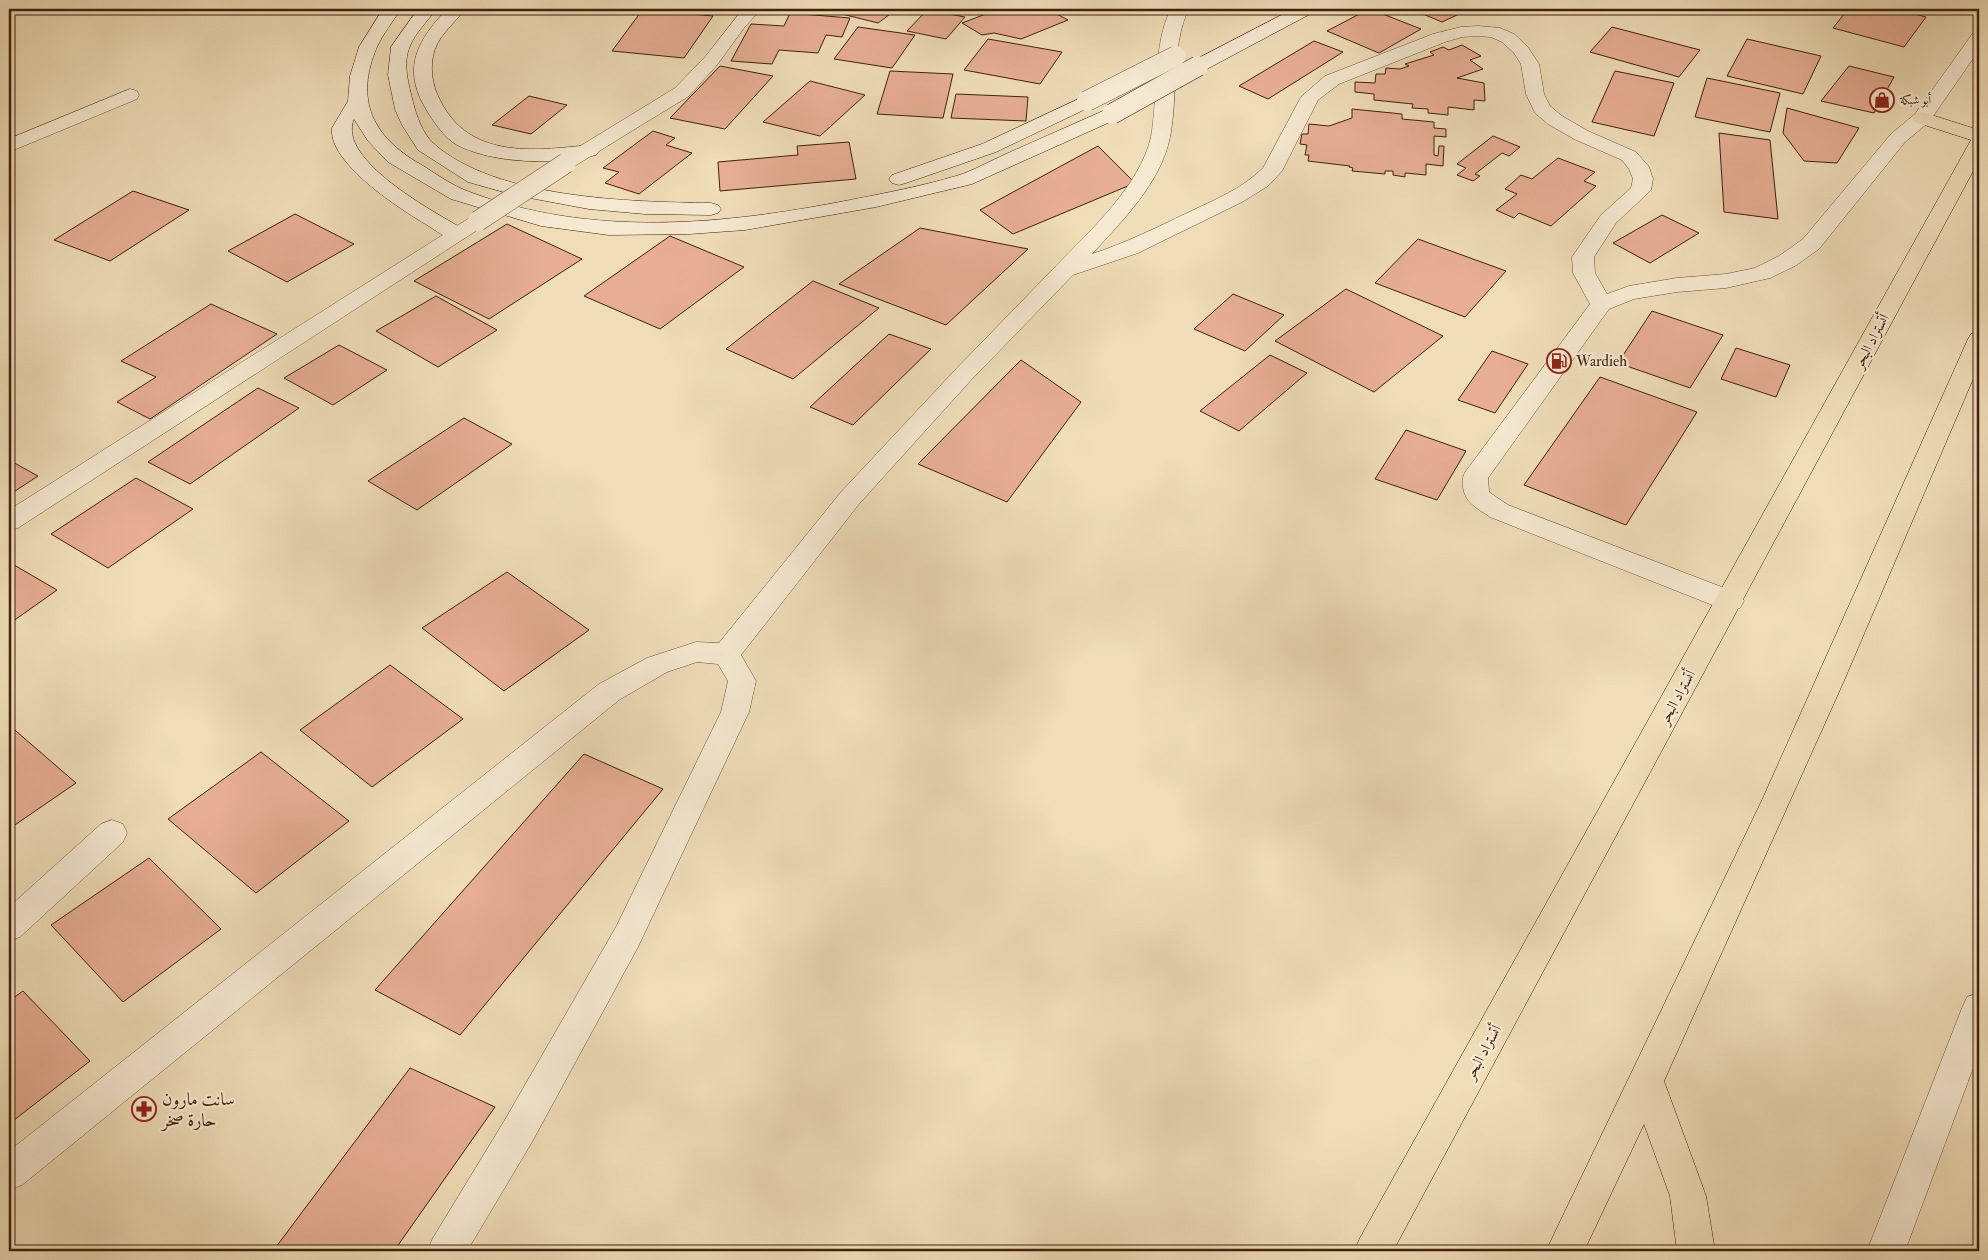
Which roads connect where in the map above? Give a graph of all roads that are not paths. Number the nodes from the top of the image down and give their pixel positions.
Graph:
1 (392, 9) edge
2 (427, 9) edge
3 (456, 9) edge
4 (752, 9) edge
5 (1180, 9) edge
6 (1306, 9) edge
7 (1979, 37) edge
8 (1184, 52) dead end
9 (130, 95) dead end
10 (357, 101) junction
11 (1922, 118) junction
12 (1979, 136) edge
13 (1979, 142) edge
14 (9, 146) edge
15 (589, 151) junction
16 (468, 228) junction
17 (1066, 270) junction
18 (1600, 304) junction
19 (1979, 339) edge
20 (9, 522) edge
21 (1730, 600) junction
22 (726, 654) junction
23 (112, 833) dead end
24 (9, 927) edge
25 (1979, 1008) edge
26 (1647, 1082) junction
27 (9, 1173) edge
28 (446, 1251) edge
29 (1374, 1251) edge
30 (1565, 1251) edge
31 (1696, 1251) edge
32 (1886, 1251) edge

1 - 10 street
2 - 8 street, bridge
3 - 15 street
4 - 15 street
5 - 17 street
6 - 10 street, bridge
7 - 11 street
9 - 14 street
10 - 16 street
11 - 12 highway
11 - 18 street
13 - 21 highway, أتستراد البحر
15 - 16 street, bridge
16 - 20 street
17 - 18 street
17 - 22 street
18 - 21 street
19 - 26 highway
21 - 29 highway, أتستراد البحر
22 - 27 street
22 - 28 street
23 - 24 street
25 - 32 street
26 - 30 highway
26 - 31 highway

